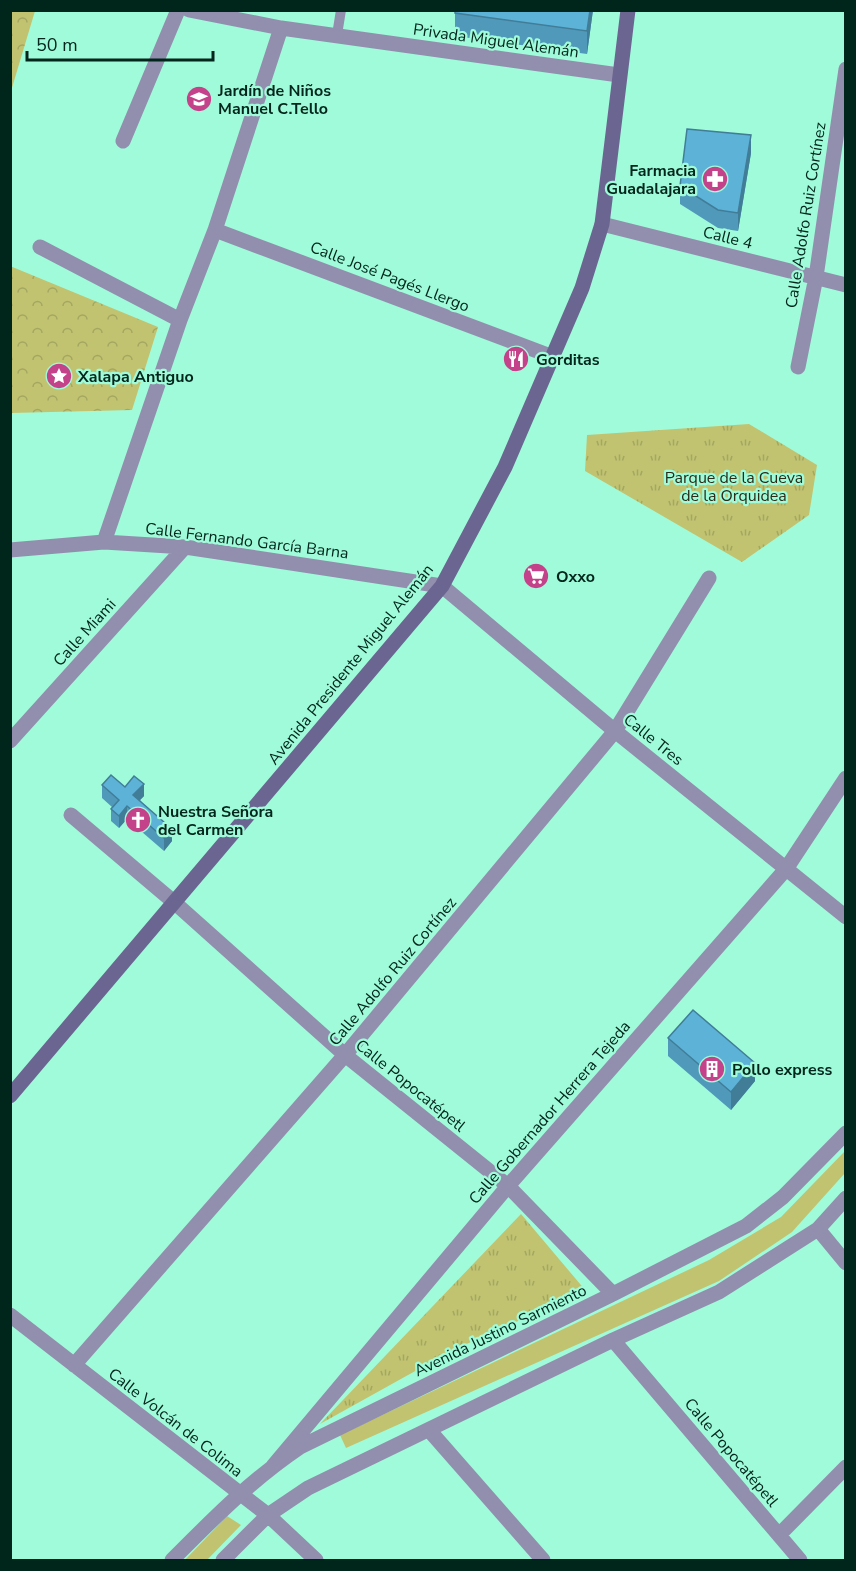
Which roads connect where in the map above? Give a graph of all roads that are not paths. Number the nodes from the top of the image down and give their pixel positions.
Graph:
1 (178, 10) edge
2 (189, 10) edge
3 (341, 10) edge
4 (628, 10) edge
5 (281, 28) junction
6 (337, 35) junction
7 (846, 69) edge
8 (619, 75) junction
9 (123, 141) dead end
10 (602, 224) junction
11 (215, 230) junction
12 (40, 247) dead end
13 (816, 277) junction
14 (846, 285) edge
15 (180, 320) junction
16 (553, 357) junction
17 (798, 368) dead end
18 (104, 542) junction
19 (185, 547) junction
20 (10, 550) edge
21 (709, 578) dead end
22 (442, 586) junction
23 (615, 731) junction
24 (10, 741) edge
25 (846, 778) edge
26 (71, 815) dead end
27 (786, 869) junction
28 (175, 903) junction
29 (846, 917) edge
30 (345, 1055) junction
31 (10, 1096) edge
32 (846, 1133) edge
33 (508, 1186) junction
34 (846, 1198) edge
35 (819, 1229) junction
36 (846, 1263) edge
37 (613, 1294) junction
38 (10, 1315) edge
39 (613, 1340) junction
40 (74, 1365) junction
41 (429, 1430) junction
42 (273, 1466) junction
43 (846, 1467) edge
44 (239, 1493) junction
45 (268, 1515) junction
46 (779, 1535) junction
47 (172, 1560) edge
48 (223, 1560) edge
49 (316, 1560) edge
50 (543, 1560) edge
51 (800, 1560) edge

1 - 9 street
2 - 5 street, Privada Miguel Alemán
3 - 6 lane
4 - 8 main road, Avenida Presidente Miguel Alemán
5 - 6 street, Privada Miguel Alemán
5 - 11 street
6 - 8 street, Privada Miguel Alemán
7 - 13 street, Calle Adolfo Ruiz Cortínez
8 - 10 main road, Avenida Presidente Miguel Alemán
10 - 13 street, Calle 4
10 - 16 main road, Avenida Presidente Miguel Alemán
11 - 15 street
11 - 16 street, Calle José Pagés Llergo
12 - 15 street
13 - 14 street, Calle 4
13 - 17 street, Calle Adolfo Ruiz Cortínez
15 - 18 street
16 - 22 main road, Avenida Presidente Miguel Alemán
18 - 19 street, Calle Fernando García Barna
18 - 20 street, Calle Fernando García Barna
19 - 22 street, Calle Fernando García Barna
19 - 24 street, Calle Miami
21 - 23 street, Calle Adolfo Ruiz Cortínez
22 - 23 street, Calle Tres
22 - 28 main road, Avenida Presidente Miguel Alemán
23 - 27 street, Calle Tres
23 - 30 street, Calle Adolfo Ruiz Cortínez
25 - 27 street, Calle Gobernador Herrera Tejeda
26 - 28 street, Calle Popocatépetl
27 - 29 street, Calle Tres
27 - 33 street, Calle Gobernador Herrera Tejeda
28 - 30 street, Calle Popocatépetl
28 - 31 main road, Avenida Presidente Miguel Alemán
30 - 33 street, Calle Popocatépetl
30 - 40 street, Calle Adolfo Ruiz Cortínez
32 - 37 street, Avenida Justino Sarmiento
33 - 37 street, Calle Popocatépetl
33 - 42 street, Calle Gobernador Herrera Tejeda
34 - 35 street
35 - 36 street
35 - 39 street
37 - 42 street, Avenida Justino Sarmiento
38 - 40 street, Calle Volcán de Colima
39 - 41 street
39 - 46 street, Calle Popocatépetl
40 - 44 street, Calle Volcán de Colima
41 - 45 street
41 - 50 street
42 - 44 street, Avenida Justino Sarmiento
43 - 46 street
44 - 45 street, Calle Volcán de Colima
44 - 47 street, Avenida Justino Sarmiento
45 - 48 street
45 - 49 street, Calle Volcán de Colima
46 - 51 street, Calle Popocatépetl

